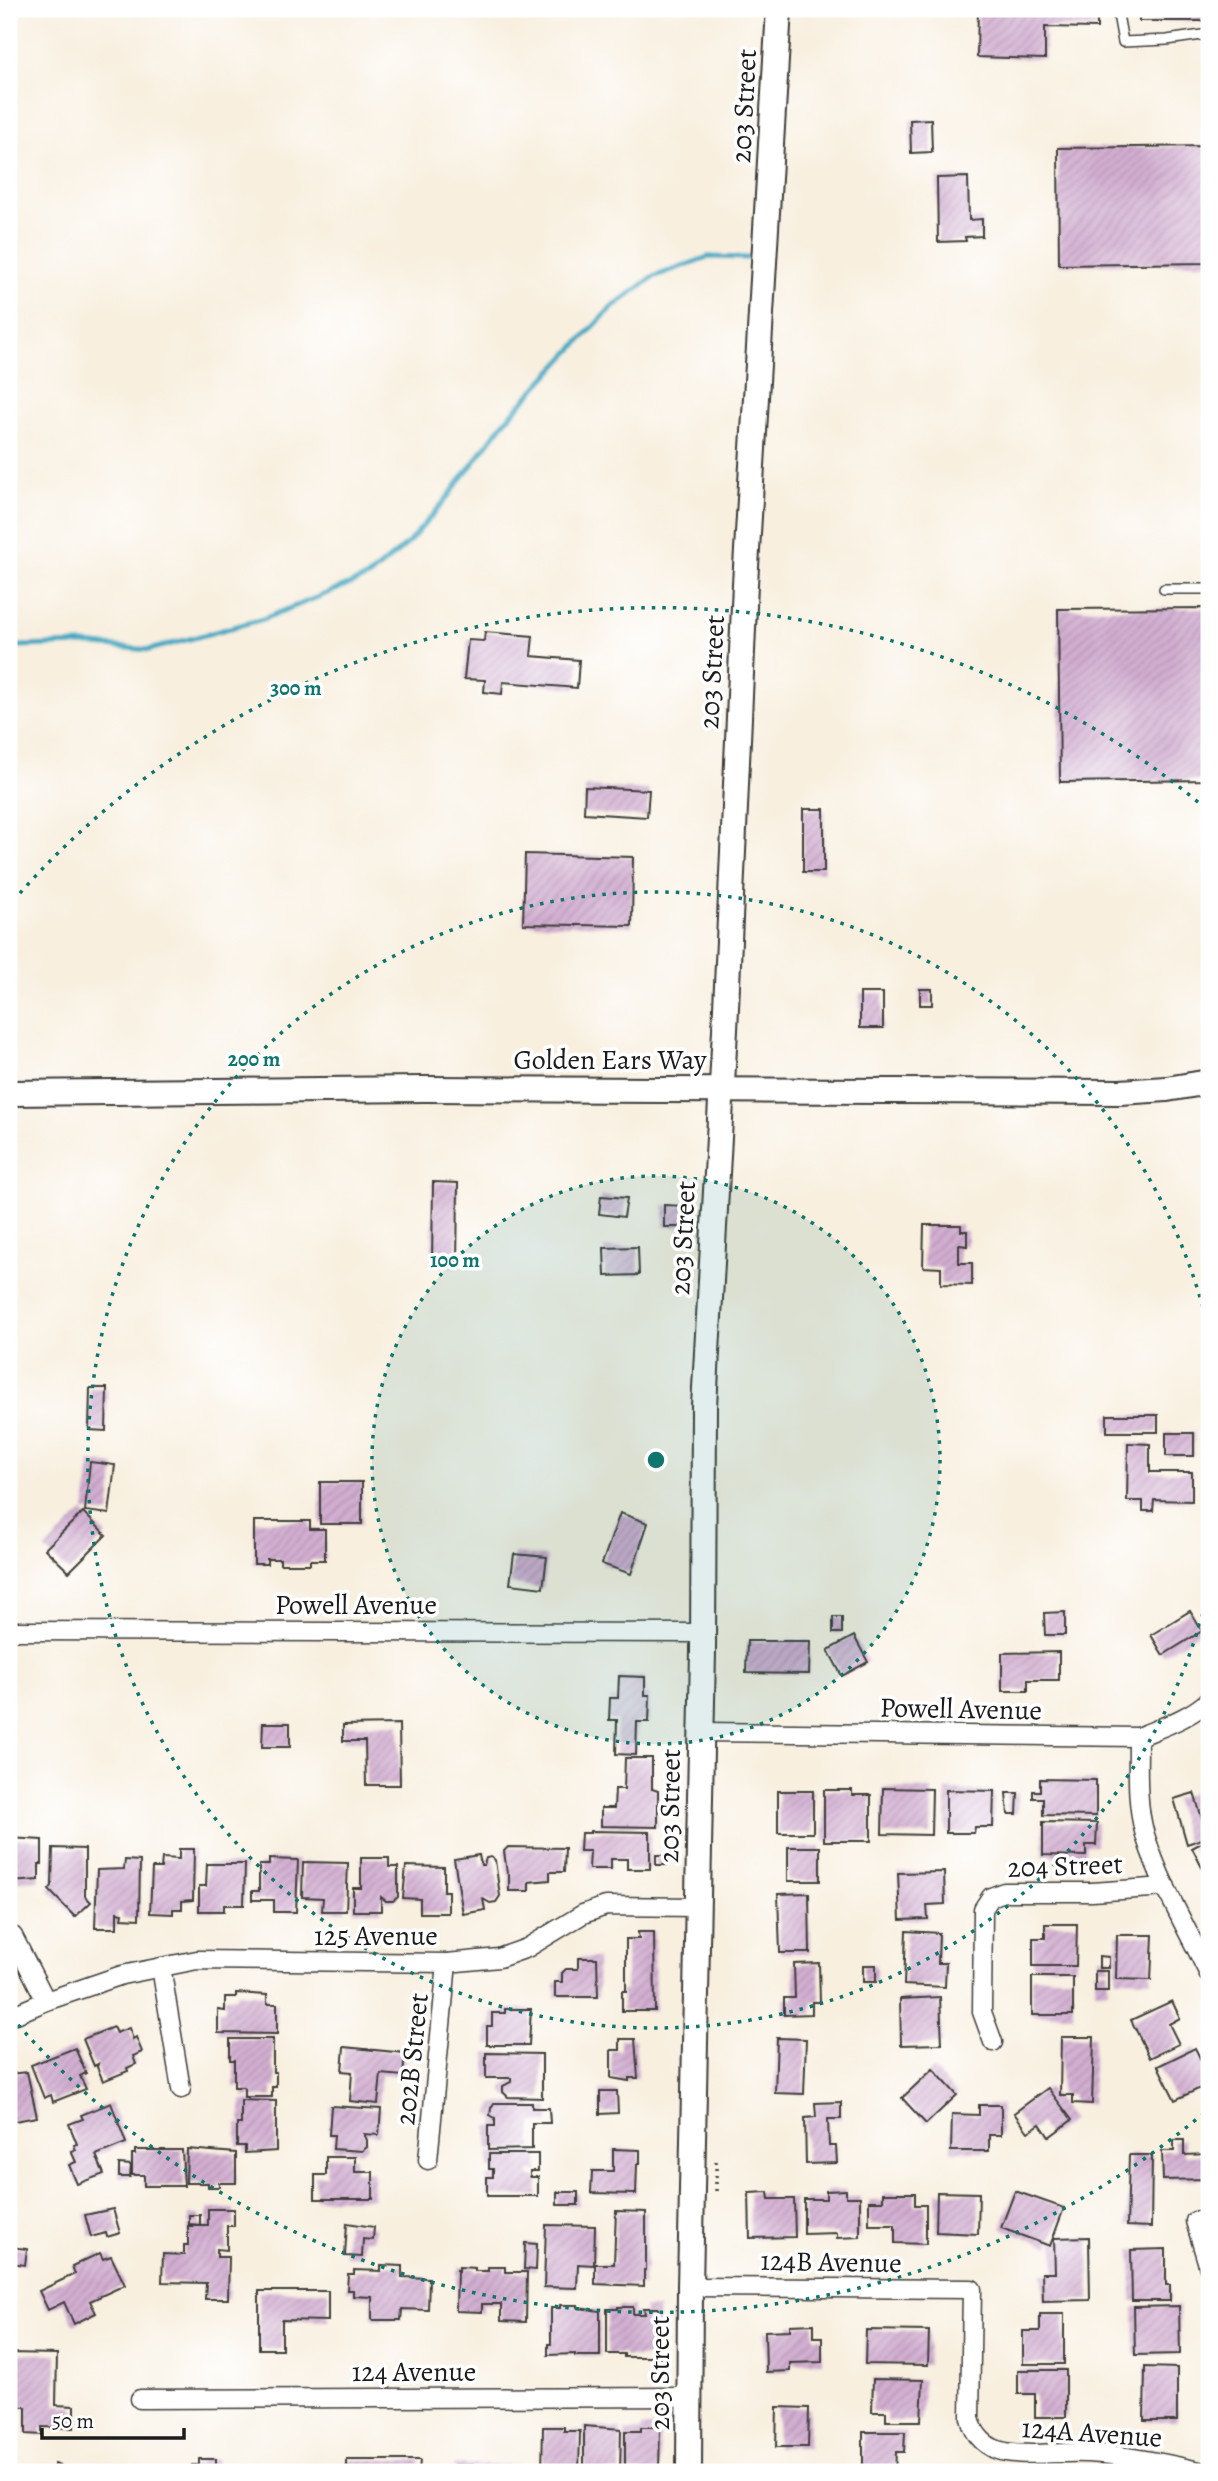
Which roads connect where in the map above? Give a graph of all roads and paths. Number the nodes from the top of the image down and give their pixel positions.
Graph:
1 (779, 9) edge
2 (1117, 9) edge
3 (1209, 34) edge
4 (1164, 589) dead end
5 (1209, 589) edge
6 (1209, 1082) edge
7 (721, 1091) junction
8 (9, 1093) edge
9 (9, 1631) edge
10 (703, 1633) junction
11 (1209, 1700) edge
12 (702, 1732) junction
13 (1138, 1737) junction
14 (1166, 1887) junction
15 (698, 1907) junction
16 (13, 1936) dead end
17 (447, 1963) junction
18 (161, 1967) junction
19 (1209, 1974) edge
20 (46, 2001) junction
21 (9, 2017) edge
22 (993, 2042) dead end
23 (181, 2089) dead end
24 (428, 2160) dead end
25 (1195, 2221) dead end
26 (1209, 2268) edge
27 (690, 2287) junction
28 (689, 2397) junction
29 (139, 2399) dead end
30 (980, 2440) joint
31 (689, 2472) edge
32 (1203, 2472) edge

1 - 7 main road, 203 Street
2 - 3 lane
4 - 5 lane
6 - 7 main road, Golden Ears Way
7 - 8 main road, Golden Ears Way
7 - 10 main road, 203 Street
9 - 10 street, Powell Avenue
10 - 12 main road, 203 Street
11 - 13 street, Powell Avenue
12 - 13 street, Powell Avenue
12 - 15 main road, 203 Street
13 - 14 street
14 - 19 street
14 - 22 street, 204 Street
15 - 17 street, 125 Avenue
15 - 27 main road, 203 Street
16 - 20 street
17 - 18 street, 125 Avenue
17 - 24 street, 202B Street
18 - 20 street, 125 Avenue
18 - 23 street
20 - 21 street, 125 Avenue
25 - 26 street
27 - 28 main road, 203 Street
27 - 30 street, 124B Avenue
28 - 29 street, 124 Avenue
28 - 31 main road, 203 Street
30 - 32 street, 124A Avenue

